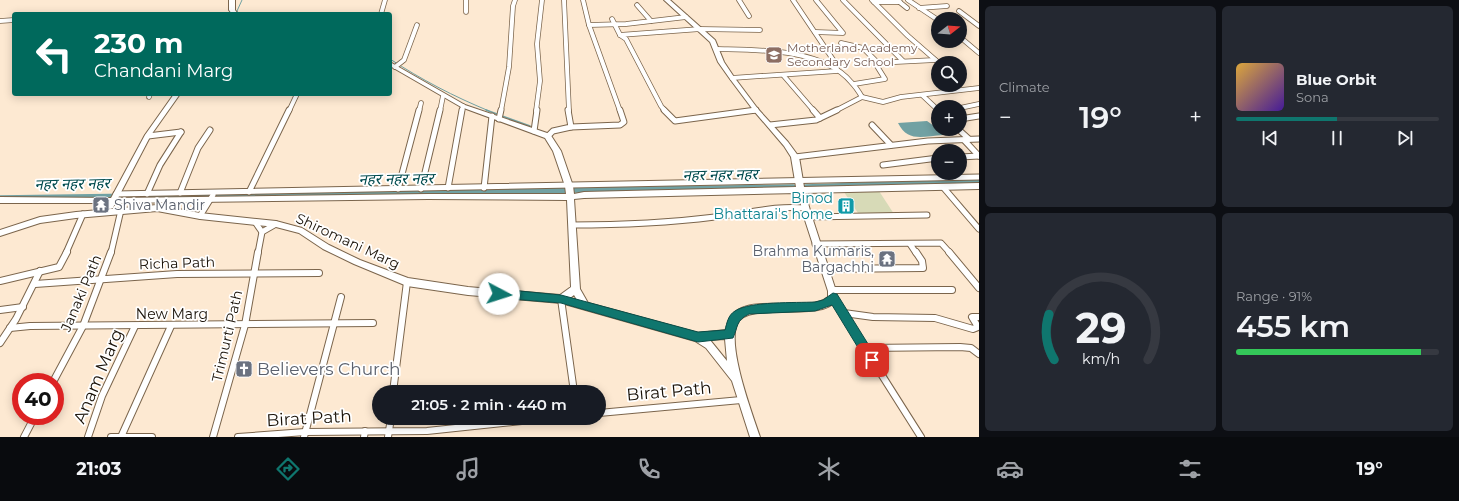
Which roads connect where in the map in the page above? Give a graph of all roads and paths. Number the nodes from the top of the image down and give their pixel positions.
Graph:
1 (232, 0) edge
2 (385, 0) edge
3 (466, 0) edge
4 (515, 0) edge
5 (542, 0) edge
6 (564, 0) edge
7 (583, 0) edge
8 (666, 0) edge
9 (739, 0) edge
10 (793, 0) edge
11 (816, 0) edge
12 (843, 0) edge
13 (908, 0) edge
14 (873, 1) edge
15 (898, 1) edge
16 (637, 5) dead end
17 (947, 6) dead end
18 (907, 8) dead end
19 (918, 8) junction
20 (959, 11) dead end
21 (234, 12) edge
22 (382, 12) edge
23 (466, 12) dead end
24 (749, 16) dead end
25 (931, 16) edge
26 (686, 17) junction
27 (612, 19) dead end
28 (12, 20) edge
29 (0, 21) edge
30 (651, 21) junction
31 (417, 24) dead end
32 (613, 24) junction
33 (589, 25) junction
34 (979, 26) edge
35 (700, 29) junction
36 (760, 30) dead end
37 (815, 32) junction
38 (620, 35) junction
39 (841, 43) dead end
40 (967, 43) edge
41 (717, 49) junction
42 (979, 53) edge
43 (931, 56) edge
44 (931, 60) edge
45 (903, 61) junction
46 (877, 62) junction
47 (393, 66) edge
48 (837, 71) junction
49 (783, 75) junction
50 (732, 78) junction
51 (854, 84) junction
52 (979, 88) edge
53 (176, 96) edge
54 (296, 96) edge
55 (443, 96) junction
56 (922, 96) junction
57 (862, 97) junction
58 (421, 103) dead end
59 (931, 104) edge
60 (979, 104) edge
61 (463, 106) junction
62 (967, 107) edge
63 (756, 110) junction
64 (979, 116) edge
65 (496, 118) junction
66 (820, 118) junction
67 (967, 118) edge
68 (770, 125) junction
69 (872, 125) dead end
70 (571, 127) junction
71 (210, 130) dead end
72 (534, 131) junction
73 (148, 136) junction
74 (548, 136) junction
75 (964, 136) edge
76 (966, 139) junction
77 (979, 139) edge
78 (891, 145) junction
79 (967, 156) edge
80 (979, 156) edge
81 (795, 157) junction
82 (931, 159) edge
83 (884, 164) dead end
84 (979, 177) edge
85 (800, 186) junction
86 (979, 186) edge
87 (943, 187) junction
88 (421, 188) junction
89 (448, 188) junction
90 (484, 188) junction
91 (398, 189) junction
92 (569, 191) junction
93 (214, 192) junction
94 (249, 192) junction
95 (180, 193) junction
96 (147, 194) junction
97 (114, 197) junction
98 (0, 200) edge
99 (210, 200) junction
100 (806, 208) junction
101 (121, 210) junction
102 (107, 212) junction
103 (83, 214) junction
104 (927, 215) dead end
105 (200, 216) junction
106 (808, 217) junction
107 (255, 222) junction
108 (276, 224) junction
109 (572, 225) junction
110 (979, 229) edge
111 (262, 232) junction
112 (0, 233) edge
113 (815, 244) junction
114 (910, 244) junction
115 (823, 269) junction
116 (40, 271) junction
117 (253, 273) junction
118 (319, 273) dead end
119 (101, 277) junction
120 (0, 281) edge
121 (407, 282) junction
122 (35, 284) junction
123 (979, 288) edge
124 (576, 289) junction
125 (952, 290) dead end
126 (832, 294) junction
127 (341, 297) dead end
128 (561, 299) junction
129 (585, 306) junction
130 (22, 307) junction
131 (0, 310) edge
132 (844, 313) junction
133 (979, 317) edge
134 (334, 323) junction
135 (373, 323) dead end
136 (83, 326) junction
137 (135, 326) junction
138 (171, 326) junction
139 (245, 326) junction
140 (10, 328) junction
141 (729, 334) junction
142 (698, 337) junction
143 (0, 343) edge
144 (865, 348) junction
145 (979, 354) edge
146 (58, 373) edge
147 (735, 379) junction
148 (394, 385) edge
149 (573, 385) edge
150 (742, 400) junction
151 (606, 412) edge
152 (30, 425) edge
153 (390, 425) edge
154 (484, 425) edge
155 (364, 434) edge
156 (304, 435) edge
157 (389, 435) edge
158 (24, 437) edge
159 (88, 437) edge
160 (111, 437) edge
161 (121, 437) edge
162 (152, 437) edge
163 (213, 437) edge
164 (238, 437) edge
165 (755, 437) edge
166 (921, 437) edge

1 - 21 street
2 - 22 street
3 - 23 street
4 - 65 street
5 - 72 street
6 - 70 street
7 - 33 street
8 - 26 street
9 - 24 street
10 - 37 street
11 - 37 street
12 - 45 street
13 - 19 street
14 - 15 street
14 - 43 street
15 - 18 street
16 - 30 street
17 - 19 street
19 - 25 street
20 - 34 street
26 - 30 street
26 - 35 street
27 - 32 street
28 - 29 street
30 - 32 street
31 - 47 street
32 - 33 street
32 - 38 street
33 - 70 street
35 - 36 street
35 - 38 street
35 - 41 street
37 - 48 street
38 - 63 street
39 - 46 street
40 - 42 street
41 - 48 street
41 - 50 street
44 - 45 street
45 - 46 street
46 - 51 street
47 - 55 street
48 - 49 street
48 - 51 street
49 - 50 street
49 - 66 street
50 - 63 street
51 - 57 street
52 - 56 street
53 - 73 street
54 - 94 street
55 - 61 street
55 - 88 street
56 - 57 street
56 - 59 street
57 - 66 street
58 - 91 street
60 - 62 street
61 - 65 street
61 - 89 street
63 - 68 street
64 - 67 street
65 - 72 street
65 - 90 street
66 - 68 street
68 - 81 street
69 - 78 street
70 - 74 street
71 - 95 street
72 - 74 street
73 - 96 street
73 - 97 street
74 - 92 street
75 - 76 street
76 - 77 street
76 - 78 street
76 - 80 street
78 - 81 street
79 - 80 street
81 - 85 street
82 - 83 street
84 - 85 street
85 - 87 street
85 - 92 street
85 - 92 street
85 - 100 street
86 - 87 street
87 - 110 street
88 - 89 street
88 - 91 street
89 - 90 street
90 - 92 street
91 - 94 street
92 - 99 street
92 - 109 street
93 - 94 street
93 - 95 street
93 - 99 street
95 - 96 street
96 - 97 street
97 - 98 street
97 - 99 street
97 - 102 street
99 - 105 street
100 - 106 street
100 - 109 street
101 - 102 street, Shiromani Marg
101 - 105 street, Shiromani Marg
101 - 119 street, Janaki Path
102 - 103 street, Shiromani Marg
103 - 112 street, Shiromani Marg
103 - 116 street
104 - 106 street
105 - 107 street, Shiromani Marg
106 - 113 street
107 - 108 street, Shiromani Marg
107 - 111 street
108 - 111 street
108 - 121 street, Shiromani Marg
109 - 124 street
111 - 117 street, Trimurti Path
113 - 114 street
113 - 115 street
114 - 115 street
114 - 123 street
115 - 126 street
116 - 120 street
116 - 122 street
117 - 118 street, Richa Path
117 - 119 street, Richa Path
117 - 139 street, Trimurti Path
119 - 122 street, Richa Path
119 - 136 street, Janaki Path
121 - 128 street, Shiromani Marg
121 - 148 street
122 - 130 street
124 - 128 street
124 - 129 street
125 - 126 street
126 - 132 street
126 - 141 street
127 - 134 street
128 - 129 street, Shiromani Marg
128 - 149 street
129 - 142 street, Shiromani Marg
130 - 131 street
130 - 140 street
132 - 133 street
132 - 144 street
134 - 135 street, New Marg
134 - 139 street, New Marg
134 - 156 street
136 - 137 street, New Marg
136 - 140 street, New Marg
136 - 146 street, Janaki Path
137 - 138 street, New Marg
137 - 159 street, Anam Marg
138 - 139 street, New Marg
138 - 161 street
139 - 163 street, Trimurti Path
140 - 143 street
141 - 142 street, Shiromani Marg
141 - 147 street
142 - 147 street
144 - 145 street
144 - 166 street
147 - 150 street
150 - 151 street, Birat Path
150 - 165 street
152 - 158 street
153 - 157 street
154 - 157 street, Birat Path
155 - 156 street, Birat Path
155 - 157 street, Birat Path
156 - 164 street, Birat Path
160 - 161 street
161 - 162 street

